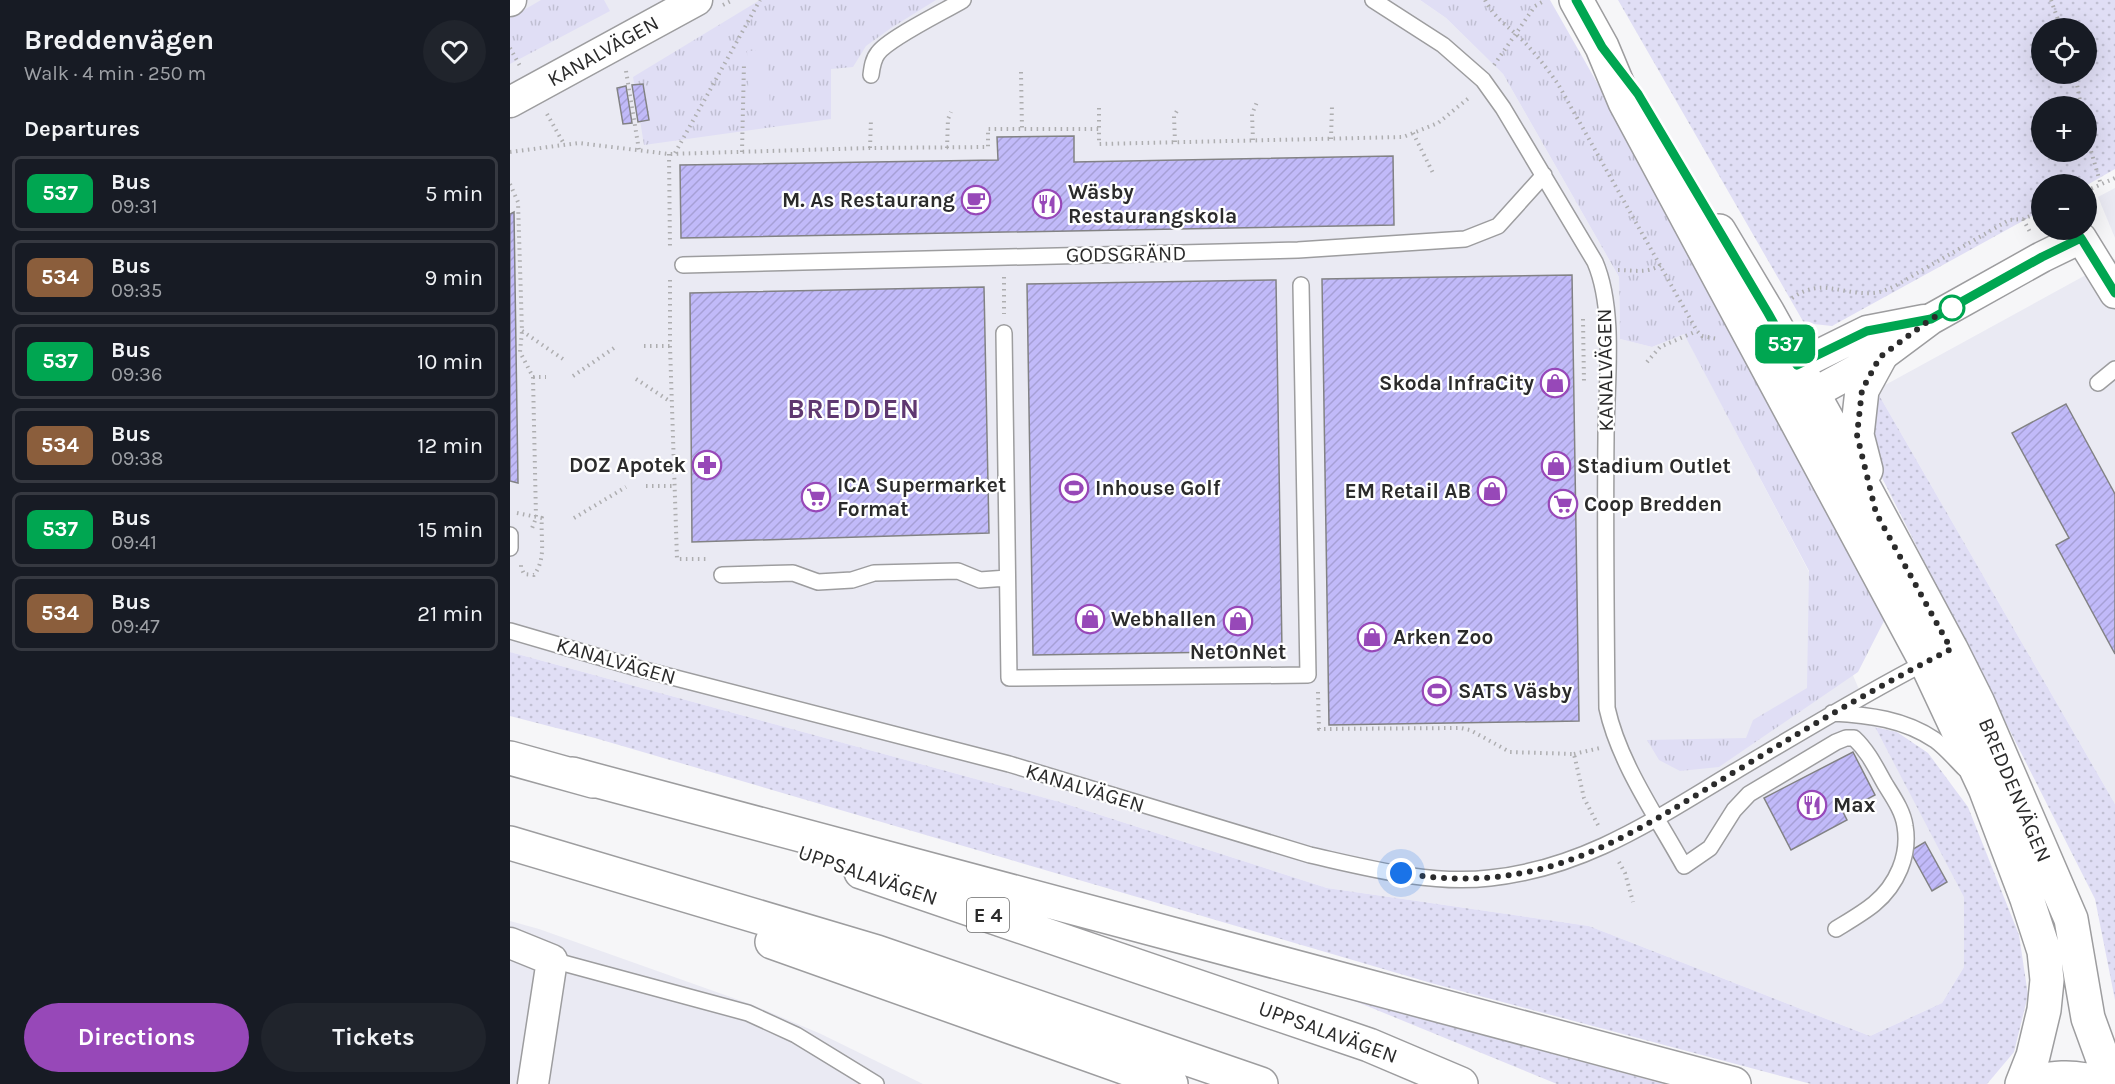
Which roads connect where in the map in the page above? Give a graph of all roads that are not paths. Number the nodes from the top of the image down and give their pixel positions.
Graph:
1 (696, 0) edge
2 (963, 0) edge
3 (1373, 0) edge
4 (1576, 0) edge
5 (871, 75) dead end
6 (510, 102) edge
7 (1544, 175) junction
8 (683, 265) dead end
9 (1301, 285) dead end
10 (2115, 293) edge
11 (1931, 319) junction
12 (1004, 333) road end
13 (1880, 357) junction
14 (2115, 369) edge
15 (1785, 371) junction
16 (2098, 383) dead end
17 (1801, 400) junction
18 (1876, 513) junction
19 (510, 535) edge
20 (510, 548) edge
21 (722, 575) dead end
22 (1007, 578) junction
23 (510, 631) edge
24 (1938, 655) junction
25 (1832, 713) junction
26 (510, 758) edge
27 (572, 774) junction
28 (1984, 788) junction
29 (1658, 818) junction
30 (510, 843) edge
31 (510, 849) edge
32 (1836, 929) dead end
33 (510, 943) edge
34 (552, 960) junction
35 (533, 1084) edge
36 (876, 1084) edge
37 (1171, 1084) edge
38 (1261, 1084) edge
39 (1461, 1084) edge
40 (1734, 1084) edge
41 (2024, 1084) edge
42 (2098, 1084) edge
43 (2112, 1084) edge

1 - 6 street, KANALVÄGEN
2 - 5 lane
3 - 7 lane, KANALVÄGEN
4 - 15 main road, BREDDENVÄGEN
7 - 8 lane, GODSGRÄND
7 - 29 lane, KANALVÄGEN
9 - 22 lane
10 - 11 street
11 - 13 street
11 - 15 street
12 - 22 lane
13 - 17 street
13 - 18 main road
14 - 16 lane
15 - 17 main road, BREDDENVÄGEN
17 - 18 main road, BREDDENVÄGEN
17 - 24 main road, BREDDENVÄGEN
18 - 24 main road, BREDDENVÄGEN
19 - 20 lane
21 - 22 lane
23 - 29 lane, KANALVÄGEN
24 - 25 lane, KANALVÄGEN
24 - 28 main road, BREDDENVÄGEN
24 - 43 main road, BREDDENVÄGEN
25 - 28 lane
25 - 29 lane, KANALVÄGEN
26 - 27 main road, UPPSALAVÄGEN / E 4
27 - 39 main road, UPPSALAVÄGEN / E 4
27 - 40 main road
28 - 41 main road, BREDDENVÄGEN
29 - 32 lane
30 - 38 main road
31 - 37 main road
33 - 34 street
34 - 35 street
34 - 36 lane
41 - 42 main road

